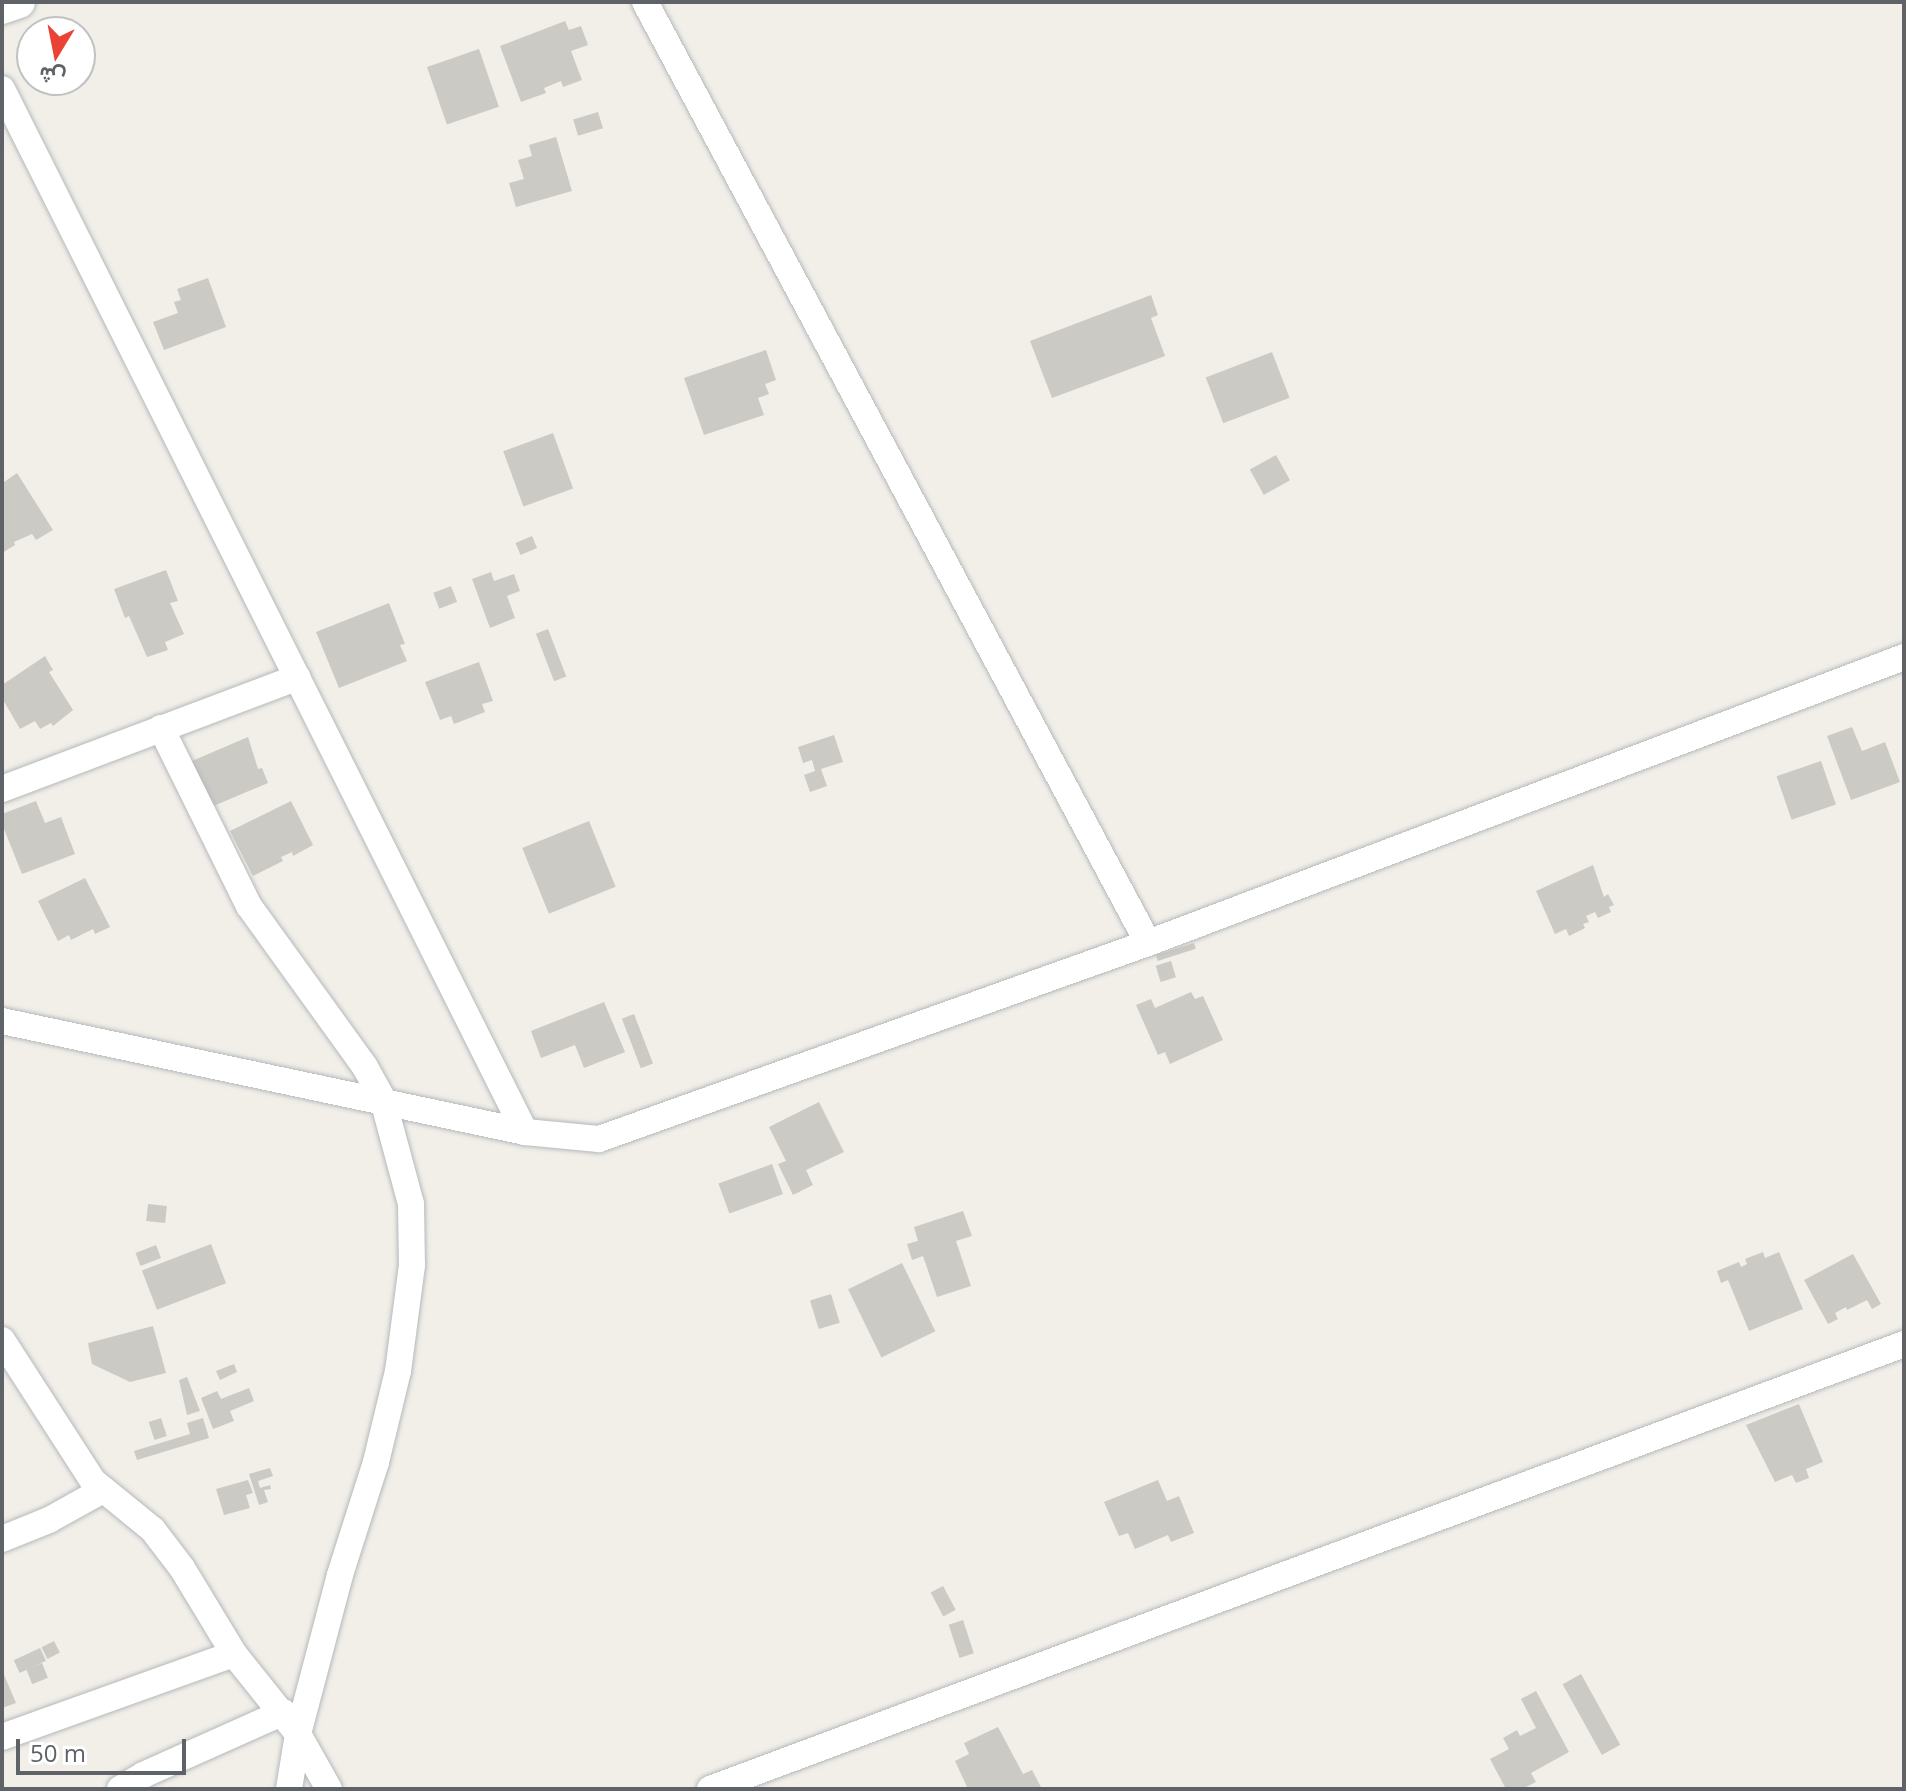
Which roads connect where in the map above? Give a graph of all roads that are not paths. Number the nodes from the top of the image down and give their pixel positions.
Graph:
1 (19, 2) edge
2 (645, 2) edge
3 (2, 8) edge
4 (2, 89) edge
5 (1904, 657) edge
6 (298, 677) junction
7 (161, 728) junction
8 (2, 789) edge
9 (1148, 943) junction
10 (2, 1021) edge
11 (383, 1100) junction
12 (525, 1132) junction
13 (1904, 1344) edge
14 (5, 1349) edge
15 (103, 1490) junction
16 (2, 1539) edge
17 (234, 1654) junction
18 (291, 1723) junction
19 (2, 1737) edge
20 (120, 1789) edge
21 (289, 1789) edge
22 (329, 1789) edge
23 (710, 1789) edge

1 - 3 street
2 - 9 street
4 - 6 street
5 - 9 street
6 - 7 street
6 - 12 street
7 - 8 street
7 - 11 street
9 - 12 street
10 - 11 street
11 - 12 street
11 - 18 street
13 - 23 street
14 - 15 street
15 - 16 street
15 - 17 street
17 - 18 street
17 - 19 street
18 - 20 street
18 - 21 street
18 - 22 street

